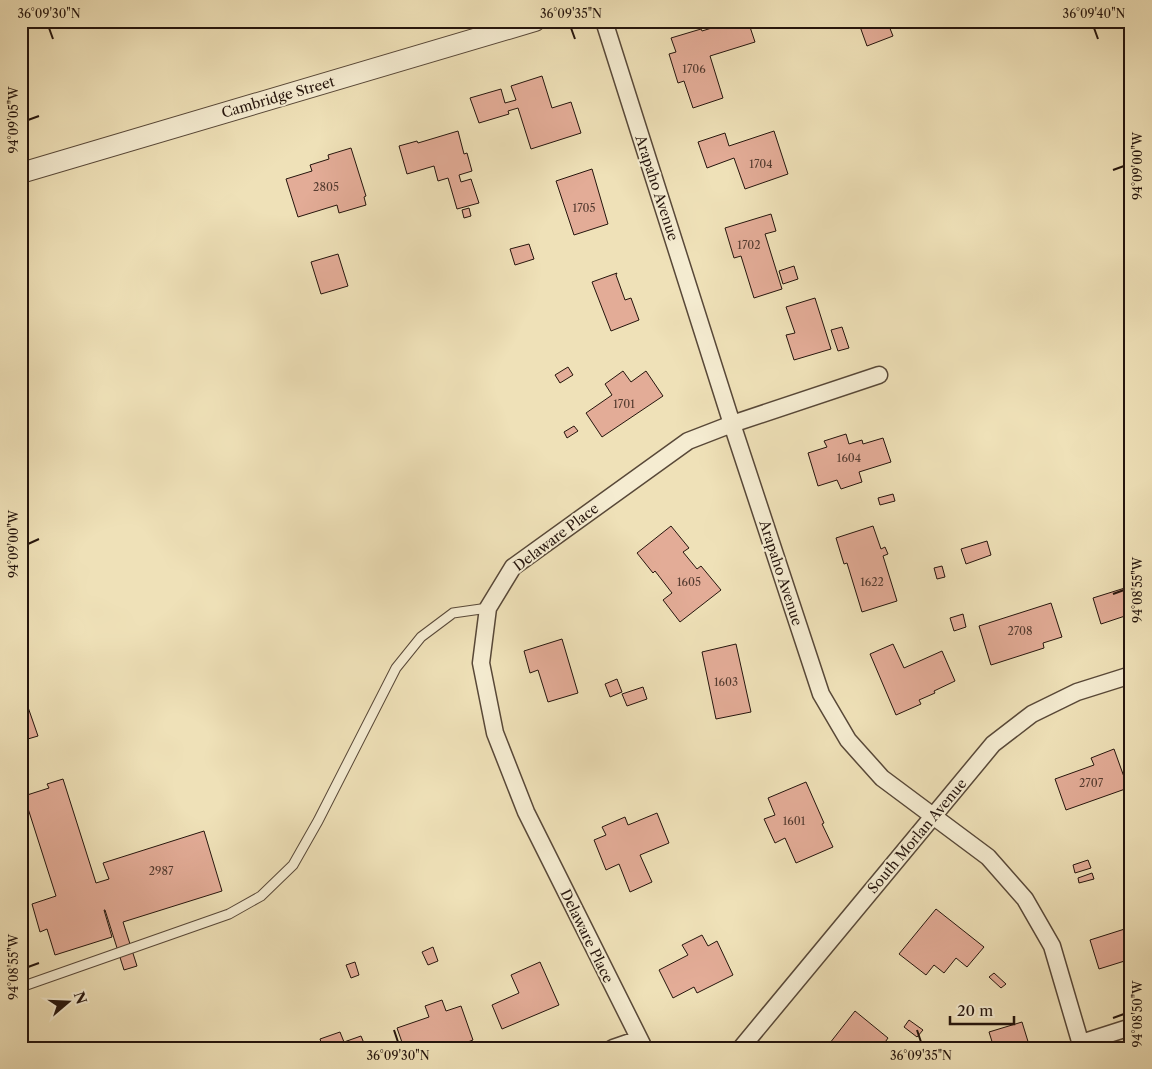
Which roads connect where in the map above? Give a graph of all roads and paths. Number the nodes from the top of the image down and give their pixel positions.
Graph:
1 (536, 21) edge
2 (604, 21) edge
3 (21, 173) edge
4 (879, 375) dead end
5 (732, 424) junction
6 (488, 608) junction
7 (1131, 675) edge
8 (933, 816) junction
9 (21, 987) edge
10 (1131, 1027) edge
11 (641, 1044) edge
12 (1082, 1045) edge
13 (612, 1048) edge
14 (741, 1048) edge

1 - 3 street, Cambridge Street
2 - 5 street, Arapaho Avenue
4 - 5 street, Delaware Place
5 - 6 street, Delaware Place
5 - 8 street, Arapaho Avenue
6 - 9 lane
6 - 11 street, Delaware Place
7 - 8 street, South Morlan Avenue
8 - 12 street, Arapaho Avenue
8 - 14 street, South Morlan Avenue
10 - 12 street
11 - 13 street

